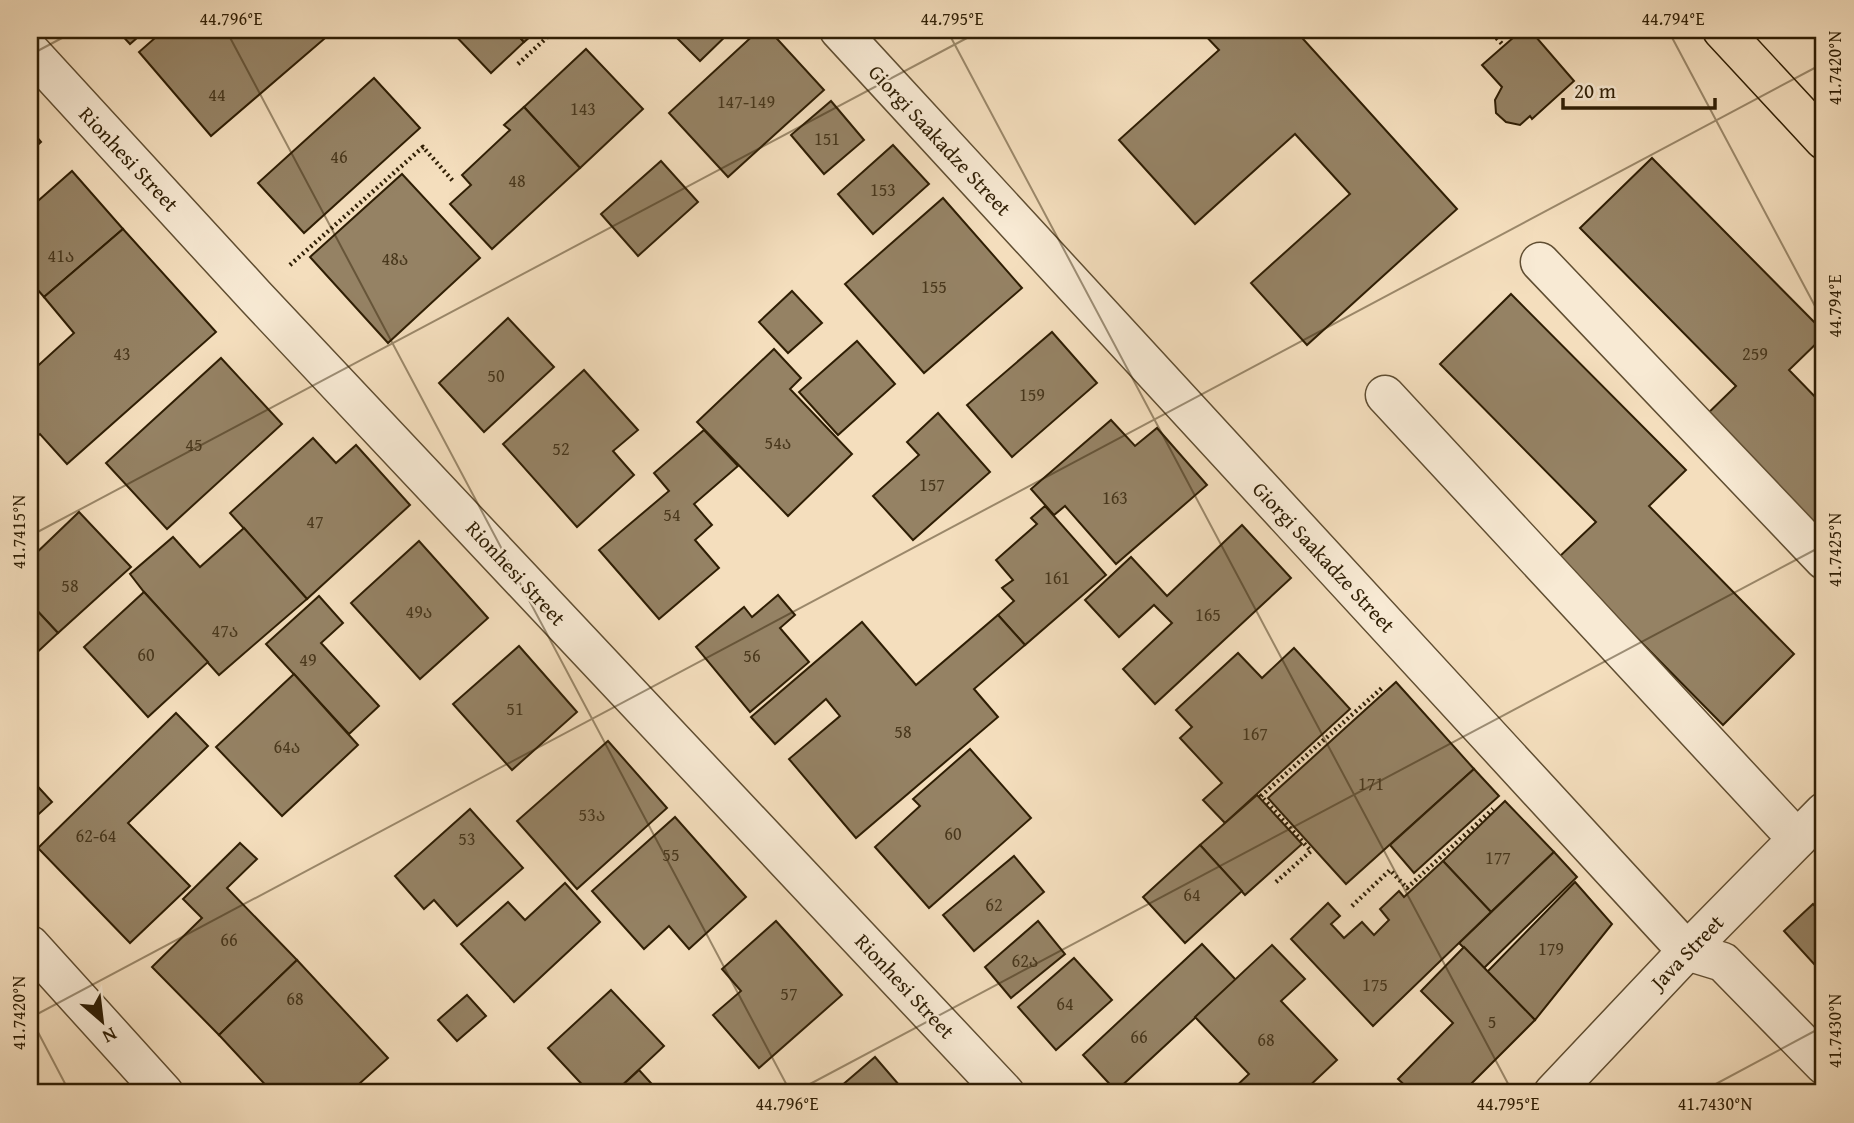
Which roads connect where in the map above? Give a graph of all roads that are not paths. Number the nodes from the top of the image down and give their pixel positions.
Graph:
1 (839, 30) edge
2 (1723, 30) edge
3 (30, 51) edge
4 (1824, 140) edge
5 (1539, 262) dead end
6 (1385, 396) dead end
7 (1824, 560) edge
8 (1824, 812) edge
9 (1797, 839) junction
10 (30, 945) edge
11 (1687, 951) junction
12 (1824, 1065) edge
13 (164, 1093) edge
14 (1005, 1093) edge
15 (1553, 1093) edge

1 - 11 street, Giorgi Saakadze Street
2 - 4 main road
3 - 14 street, Rionhesi Street
5 - 7 street
6 - 9 street
8 - 9 street, Java Street
9 - 11 street, Java Street
10 - 13 street
11 - 12 street
11 - 15 street, Java Street

